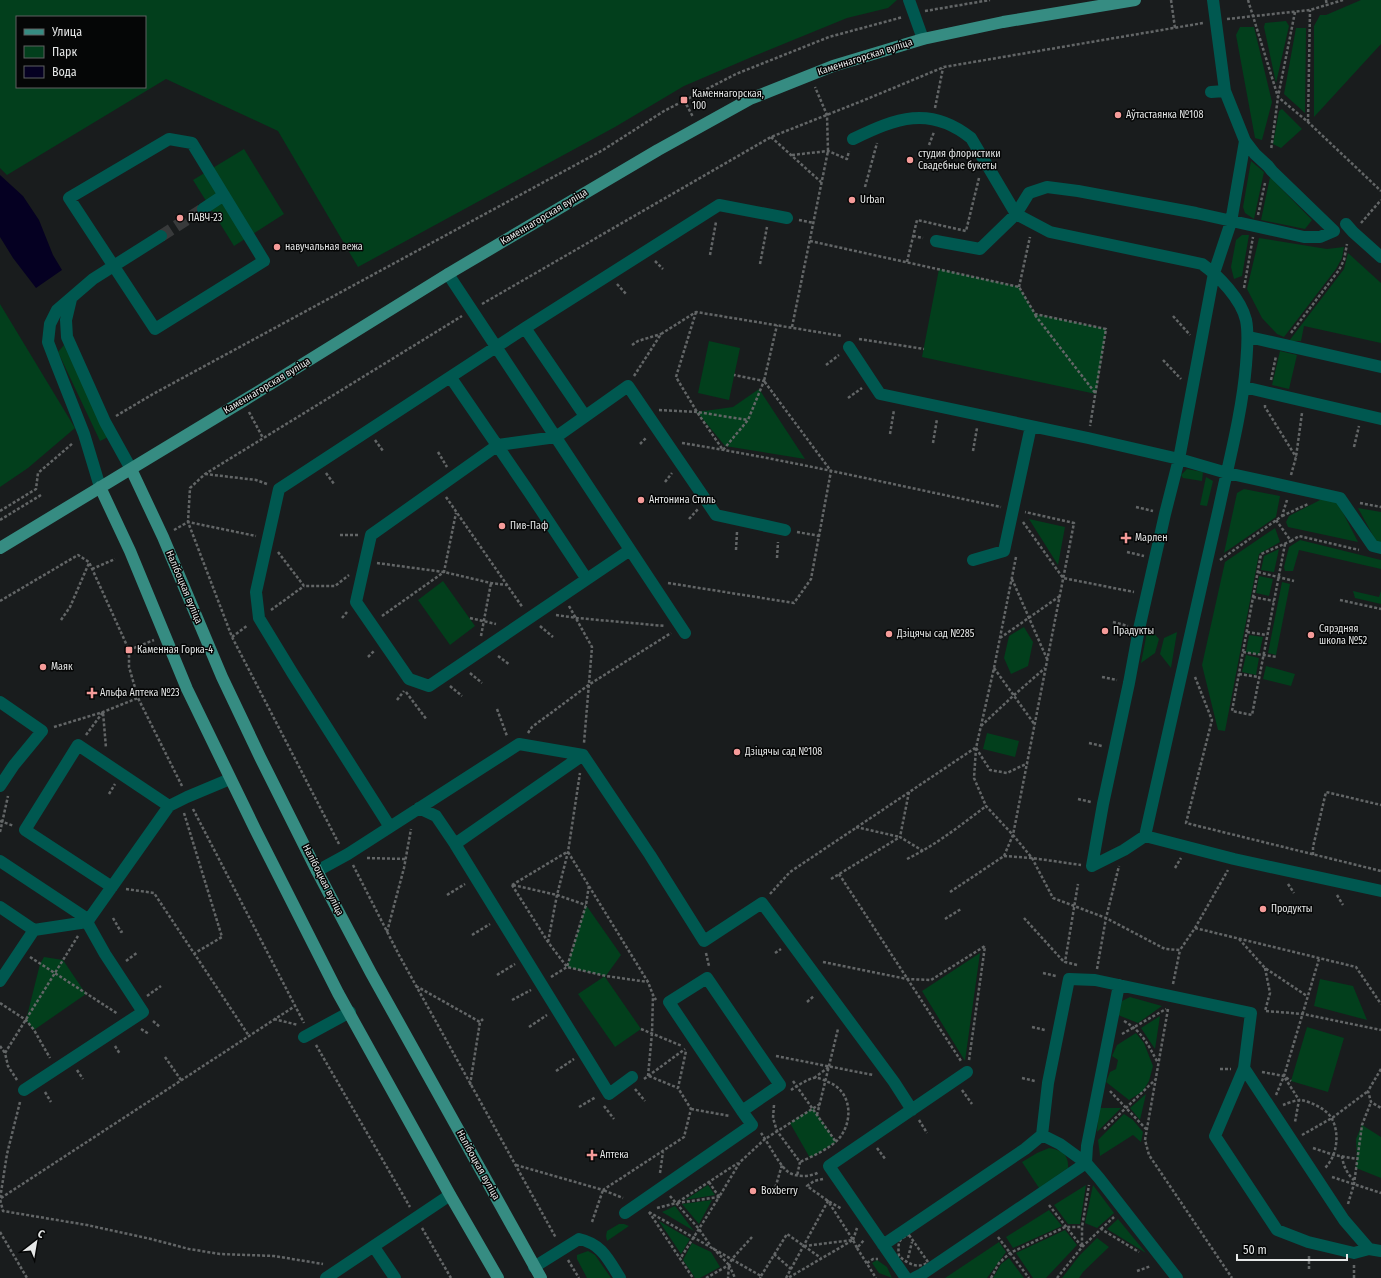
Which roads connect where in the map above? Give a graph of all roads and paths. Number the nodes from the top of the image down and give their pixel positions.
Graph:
1 (909, 0) edge
2 (990, 0) edge
3 (1135, 0) edge
4 (1171, 0) edge
5 (1213, 0) edge
6 (1326, 0) edge
7 (1343, 0) edge
8 (1327, 6) junction
9 (1310, 10) junction
10 (1295, 12) junction
11 (914, 14) junction
12 (1216, 20) junction
13 (1175, 28) junction
14 (923, 39) junction
15 (944, 67) junction
16 (810, 75) junction
17 (1225, 91) junction
18 (1211, 92) dead end
19 (684, 100) junction
20 (827, 115) junction
21 (933, 118) junction
22 (1308, 122) junction
23 (698, 127) junction
24 (881, 127) junction
25 (771, 137) junction
26 (853, 139) joint
27 (1245, 140) junction
28 (828, 151) junction
29 (792, 155) junction
30 (983, 160) junction
31 (822, 182) junction
32 (866, 187) dead end
33 (1381, 191) edge
34 (224, 195) junction
35 (1381, 200) edge
36 (719, 205) junction
37 (203, 209) tunnel mouth
38 (769, 214) junction
39 (1016, 214) junction
40 (786, 218) dead end
41 (1231, 222) junction
42 (1034, 223) junction
43 (1350, 228) junction
44 (161, 236) tunnel mouth
45 (810, 241) junction
46 (936, 241) dead end
47 (710, 256) dead end
48 (1381, 257) edge
49 (907, 262) junction
50 (760, 264) dead end
51 (114, 266) junction
52 (1214, 273) junction
53 (448, 274) junction
54 (1019, 287) junction
55 (71, 299) junction
56 (472, 310) junction
57 (696, 312) junction
58 (1035, 314) junction
59 (1173, 316) dead end
60 (777, 325) junction
61 (792, 327) junction
62 (525, 328) junction
63 (661, 334) junction
64 (1289, 336) dead end
65 (1249, 337) junction
66 (851, 341) junction
67 (632, 346) dead end
68 (1200, 346) junction
69 (496, 348) junction
70 (924, 349) dead end
71 (1163, 360) dead end
72 (1381, 367) edge
73 (734, 375) dead end
74 (451, 378) junction
75 (764, 381) junction
76 (628, 386) junction
77 (1244, 387) junction
78 (1192, 391) junction
79 (1096, 394) junction
80 (897, 398) junction
81 (243, 401) junction
82 (939, 406) junction
83 (1303, 407) dead end
84 (644, 409) junction
85 (697, 412) junction
86 (980, 414) junction
87 (585, 416) junction
88 (1381, 419) edge
89 (748, 420) junction
90 (1360, 421) dead end
91 (105, 422) junction
92 (1031, 426) junction
93 (84, 434) junction
94 (890, 434) dead end
95 (556, 437) junction
96 (263, 438) junction
97 (1088, 438) junction
98 (666, 441) junction
99 (933, 443) dead end
100 (498, 445) junction
101 (1354, 447) dead end
102 (723, 450) junction
103 (973, 451) dead end
104 (1179, 459) junction
105 (131, 469) junction
106 (831, 471) junction
107 (1226, 473) junction
108 (205, 474) junction
109 (1284, 475) dead end
110 (100, 487) junction
111 (439, 487) junction
112 (1289, 487) junction
113 (280, 488) junction
114 (41, 495) dead end
115 (1354, 502) dead end
116 (1311, 503) dead end
117 (1136, 507) dead end
118 (1381, 507) edge
119 (1012, 510) junction
120 (0, 511) edge
121 (456, 512) junction
122 (1025, 512) junction
123 (1165, 514) junction
124 (1282, 516) junction
125 (0, 520) edge
126 (1276, 520) junction
127 (1023, 521) junction
128 (188, 522) junction
129 (1022, 528) dead end
130 (174, 530) dead end
131 (785, 530) joint
132 (340, 535) dead end
133 (371, 535) junction
134 (820, 536) junction
135 (268, 538) junction
136 (1291, 541) junction
137 (1285, 544) junction
138 (0, 548) edge
139 (1381, 548) edge
140 (630, 550) junction
141 (1366, 552) dead end
142 (1221, 554) dead end
143 (1016, 557) dead end
144 (116, 559) dead end
145 (973, 560) dead end
146 (365, 561) junction
147 (89, 562) junction
148 (92, 569) junction
149 (444, 572) junction
150 (1258, 572) junction
151 (1279, 577) junction
152 (586, 578) junction
153 (1012, 578) junction
154 (1063, 578) junction
155 (651, 581) junction
156 (1294, 581) dead end
157 (491, 583) junction
158 (506, 585) junction
159 (1147, 594) junction
160 (562, 595) junction
161 (1060, 595) junction
162 (1253, 597) junction
163 (1340, 600) dead end
164 (0, 601) edge
165 (1274, 601) junction
166 (1381, 609) edge
167 (533, 615) junction
168 (470, 618) dead end
169 (577, 618) junction
170 (1028, 618) junction
171 (61, 620) dead end
172 (484, 621) junction
173 (371, 623) junction
174 (514, 628) junction
175 (683, 630) junction
176 (1247, 632) junction
177 (165, 635) junction
178 (1267, 635) junction
179 (1000, 638) junction
180 (129, 650) junction
181 (1243, 652) junction
182 (478, 653) junction
183 (1263, 656) junction
184 (1277, 657) dead end
185 (1047, 659) junction
186 (994, 668) junction
187 (1045, 668) junction
188 (1197, 669) dead end
189 (1239, 674) junction
190 (1259, 677) junction
191 (590, 684) junction
192 (404, 690) dead end
193 (1012, 696) junction
194 (138, 698) junction
195 (0, 702) edge
196 (497, 709) dead end
197 (103, 712) junction
198 (428, 720) dead end
199 (1035, 725) junction
200 (981, 727) junction
201 (42, 731) junction
202 (78, 746) junction
203 (516, 747) junction
204 (976, 748) junction
205 (583, 755) junction
206 (1028, 762) junction
207 (107, 765) junction
208 (230, 779) junction
209 (0, 786) edge
210 (909, 791) junction
211 (187, 797) junction
212 (1381, 805) edge
213 (169, 806) junction
214 (986, 806) junction
215 (419, 808) junction
216 (390, 827) junction
217 (856, 827) junction
218 (405, 829) dead end
219 (1013, 836) junction
220 (1145, 836) junction
221 (900, 837) junction
222 (455, 844) junction
223 (1124, 850) junction
224 (923, 851) junction
225 (568, 852) junction
226 (348, 854) junction
227 (1313, 855) junction
228 (1004, 856) junction
229 (366, 858) dead end
230 (1032, 858) junction
231 (406, 859) junction
232 (907, 859) dead end
233 (1234, 859) junction
234 (0, 861) edge
235 (1092, 866) junction
236 (318, 871) junction
237 (1381, 871) edge
238 (839, 874) junction
239 (831, 879) dead end
240 (468, 882) dead end
241 (1078, 884) dead end
242 (512, 885) junction
243 (589, 885) junction
244 (112, 887) junction
245 (1381, 891) edge
246 (950, 892) dead end
247 (447, 895) dead end
248 (557, 895) junction
249 (762, 903) junction
250 (586, 905) junction
251 (0, 907) edge
252 (1074, 907) junction
253 (961, 909) dead end
254 (113, 918) dead end
255 (1024, 918) dead end
256 (1106, 918) junction
257 (946, 919) dead end
258 (88, 921) junction
259 (493, 923) dead end
260 (1195, 928) junction
261 (34, 930) junction
262 (123, 931) dead end
263 (387, 932) junction
264 (472, 935) dead end
265 (1238, 938) junction
266 (548, 942) junction
267 (1180, 950) junction
268 (19, 951) junction
269 (195, 953) junction
270 (802, 958) junction
271 (1319, 958) junction
272 (1065, 962) junction
273 (518, 963) dead end
274 (1078, 965) dead end
275 (566, 968) junction
276 (1091, 968) dead end
277 (1265, 968) junction
278 (55, 973) junction
279 (1096, 974) junction
280 (497, 975) dead end
281 (907, 979) junction
282 (1069, 979) junction
283 (0, 981) edge
284 (648, 982) junction
285 (1119, 985) junction
286 (416, 986) junction
287 (533, 989) dead end
288 (653, 995) junction
289 (1171, 996) junction
290 (1307, 996) junction
291 (512, 1000) dead end
292 (657, 1001) dead end
293 (0, 1003) edge
294 (1381, 1004) edge
295 (295, 1006) junction
296 (1266, 1011) junction
297 (350, 1012) junction
298 (842, 1012) junction
299 (1251, 1013) junction
300 (548, 1014) dead end
301 (1303, 1014) junction
302 (1112, 1016) junction
303 (274, 1019) junction
304 (26, 1020) junction
305 (483, 1020) dead end
306 (129, 1021) junction
307 (480, 1022) junction
308 (529, 1027) dead end
309 (1134, 1027) junction
310 (642, 1029) dead end
311 (1381, 1030) edge
312 (652, 1033) junction
313 (149, 1034) dead end
314 (249, 1036) junction
315 (307, 1036) joint
316 (682, 1041) dead end
317 (1107, 1042) junction
318 (0, 1046) edge
319 (686, 1048) junction
320 (6, 1053) junction
321 (758, 1053) junction
322 (775, 1056) junction
323 (165, 1057) dead end
324 (575, 1058) dead end
325 (779, 1062) dead end
326 (1158, 1064) junction
327 (829, 1067) junction
328 (56, 1068) junction
329 (1244, 1068) junction
330 (1381, 1069) edge
331 (556, 1071) dead end
332 (967, 1072) junction
333 (648, 1076) junction
334 (1284, 1076) junction
335 (813, 1078) junction
336 (891, 1079) junction
337 (181, 1080) junction
338 (792, 1080) dead end
339 (956, 1080) junction
340 (1100, 1080) junction
341 (1156, 1080) junction
342 (826, 1081) junction
343 (1291, 1081) dead end
344 (633, 1082) joint
345 (470, 1085) junction
346 (796, 1086) junction
347 (678, 1088) junction
348 (24, 1090) junction
349 (1368, 1091) junction
350 (786, 1095) dead end
351 (598, 1096) dead end
352 (1300, 1100) junction
353 (645, 1101) dead end
354 (1371, 1102) junction
355 (775, 1103) dead end
356 (820, 1104) junction
357 (972, 1104) dead end
358 (604, 1106) dead end
359 (579, 1107) dead end
360 (1125, 1108) junction
361 (1271, 1108) junction
362 (1381, 1108) edge
363 (691, 1109) junction
364 (812, 1109) junction
365 (912, 1110) junction
366 (745, 1115) junction
367 (817, 1116) junction
368 (1332, 1118) junction
369 (614, 1119) dead end
370 (1104, 1129) dead end
371 (1147, 1130) junction
372 (777, 1131) junction
373 (1042, 1135) junction
374 (765, 1139) junction
375 (1292, 1140) junction
376 (836, 1142) junction
377 (845, 1155) junction
378 (1334, 1155) junction
379 (1342, 1156) junction
380 (1357, 1159) junction
381 (740, 1162) junction
382 (800, 1162) junction
383 (1086, 1163) junction
384 (516, 1165) junction
385 (782, 1165) junction
386 (829, 1166) junction
387 (1318, 1175) junction
388 (797, 1176) junction
389 (1354, 1180) junction
390 (708, 1182) junction
391 (1089, 1184) dead end
392 (1354, 1184) junction
393 (603, 1190) junction
394 (774, 1192) dead end
395 (1381, 1193) edge
396 (450, 1195) junction
397 (719, 1197) junction
398 (0, 1199) edge
399 (629, 1201) dead end
400 (1055, 1201) dead end
401 (676, 1203) junction
402 (1049, 1205) junction
403 (1043, 1209) dead end
404 (647, 1210) junction
405 (625, 1213) dead end
406 (1118, 1213) dead end
407 (416, 1218) junction
408 (1344, 1220) junction
409 (592, 1222) dead end
410 (857, 1227) dead end
411 (1065, 1227) junction
412 (1082, 1227) junction
413 (699, 1229) junction
414 (1101, 1229) junction
415 (0, 1232) edge
416 (864, 1235) dead end
417 (752, 1237) dead end
418 (693, 1238) junction
419 (852, 1240) junction
420 (912, 1240) junction
421 (992, 1241) dead end
422 (883, 1245) junction
423 (710, 1246) junction
424 (803, 1246) junction
425 (374, 1247) junction
426 (1082, 1247) junction
427 (857, 1248) junction
428 (562, 1250) junction
429 (1375, 1250) edge
430 (1010, 1253) junction
431 (774, 1254) junction
432 (1144, 1256) dead end
433 (732, 1258) junction
434 (821, 1258) junction
435 (680, 1259) junction
436 (907, 1263) junction
437 (1157, 1263) dead end
438 (729, 1265) junction
439 (534, 1267) junction
440 (791, 1269) junction
441 (338, 1270) junction
442 (1137, 1271) dead end
443 (761, 1277) edge
444 (27, 1278) edge
445 (326, 1278) edge
446 (395, 1278) edge
447 (451, 1278) edge
448 (498, 1278) edge
449 (541, 1278) edge
450 (579, 1278) edge
451 (620, 1278) edge
452 (693, 1278) edge
453 (706, 1278) edge
454 (728, 1278) edge
455 (735, 1278) edge
456 (787, 1278) edge
457 (876, 1278) edge
458 (906, 1278) edge
459 (914, 1278) edge
460 (991, 1278) edge
461 (1029, 1278) edge
462 (1057, 1278) edge
463 (1177, 1278) edge
464 (1232, 1278) edge

1 - 11 lane
2 - 11 path
3 - 14 main road, Каменнагорская вуліца
4 - 13 path
5 - 12 lane
6 - 8 path
7 - 8 path
8 - 9 path
9 - 10 path
9 - 22 path
10 - 12 path
10 - 22 path
11 - 14 lane
11 - 19 path
12 - 13 path
12 - 17 lane
13 - 15 path
14 - 16 main road, Каменнагорская вуліца
15 - 20 path
15 - 21 path
16 - 20 path
16 - 23 main road, Каменнагорская вуліца
17 - 18 lane
17 - 27 lane
19 - 23 path
19 - 91 path
20 - 25 path
20 - 28 path
21 - 24 lane
21 - 30 lane
22 - 33 path
23 - 53 main road, Каменнагорская вуліца
24 - 26 lane
24 - 32 path
25 - 29 path
25 - 56 path
26 - 28 path
27 - 41 lane
27 - 41 lane
28 - 29 path
28 - 31 path
29 - 31 path
30 - 39 lane
30 - 49 path
31 - 45 path
34 - 37 lane
34 - 51 lane
34 - 51 lane
35 - 43 path
36 - 38 lane
36 - 47 path
36 - 62 lane
38 - 40 lane
38 - 50 path
39 - 41 lane
39 - 42 lane
39 - 46 lane
41 - 52 lane
42 - 52 lane
42 - 54 path
43 - 48 lane
43 - 64 path
44 - 51 lane
45 - 49 path
45 - 61 path
49 - 54 path
51 - 55 lane
52 - 65 lane
52 - 68 lane
53 - 56 lane
53 - 81 main road, Каменнагорская вуліца
54 - 58 path
55 - 91 lane
55 - 93 lane
56 - 69 lane
56 - 96 path
57 - 60 path
57 - 63 path
57 - 85 path
58 - 79 path
58 - 79 path
59 - 68 path
60 - 61 path
60 - 75 path
61 - 66 path
62 - 69 lane
62 - 87 lane
63 - 67 path
63 - 76 path
65 - 72 lane
65 - 77 lane
66 - 70 path
66 - 80 lane
68 - 78 lane
69 - 74 lane
69 - 95 lane
71 - 78 path
73 - 75 path
74 - 100 lane
74 - 113 lane
75 - 89 path
75 - 106 path
76 - 84 lane
76 - 87 lane
77 - 88 lane
77 - 107 lane
78 - 104 lane
79 - 97 path
80 - 82 lane
80 - 94 path
81 - 96 path
81 - 105 main road, Каменнагорская вуліца
82 - 86 lane
82 - 99 path
83 - 109 path
84 - 85 path
84 - 98 lane
85 - 89 path
85 - 102 path
86 - 92 lane
86 - 103 path
87 - 95 lane
89 - 102 path
90 - 101 path
91 - 105 lane
92 - 97 lane
92 - 119 lane
93 - 110 lane
93 - 120 path
95 - 100 lane
95 - 140 lane
96 - 108 path
97 - 104 lane
98 - 102 path
98 - 131 lane
100 - 111 lane
100 - 152 lane
102 - 106 path
104 - 107 lane
104 - 123 lane
105 - 110 main road, Каменнагорская вуліца
105 - 236 main road, Налібоцкая вуліца
106 - 119 path
106 - 134 path
107 - 112 lane
107 - 220 lane
108 - 113 path
108 - 128 path
110 - 138 main road, Каменнагорская вуліца
110 - 177 main road
111 - 121 path
111 - 133 lane
112 - 124 path
112 - 139 lane
113 - 135 lane
114 - 125 path
115 - 118 path
116 - 124 path
117 - 123 path
119 - 122 path
119 - 145 lane
121 - 149 path
121 - 158 path
122 - 127 path
122 - 154 path
123 - 159 lane
124 - 126 path
126 - 136 path
126 - 142 path
127 - 129 path
127 - 154 path
128 - 130 path
128 - 135 path
128 - 226 path
131 - 134 path
132 - 133 path
133 - 146 lane
134 - 155 path
135 - 146 path
135 - 216 lane
136 - 137 path
136 - 141 path
137 - 150 path
137 - 151 path
140 - 152 lane
140 - 155 lane
143 - 153 path
144 - 148 path
146 - 149 path
146 - 173 lane
147 - 148 path
147 - 164 path
147 - 171 path
148 - 180 path
149 - 157 path
149 - 173 path
150 - 151 path
150 - 162 path
151 - 156 path
151 - 165 path
152 - 160 lane
153 - 170 path
153 - 179 path
154 - 159 path
154 - 161 path
155 - 175 lane
157 - 158 path
157 - 172 path
158 - 167 path
159 - 235 lane
160 - 167 lane
160 - 169 path
161 - 170 path
161 - 185 path
162 - 165 path
162 - 176 path
163 - 166 path
165 - 178 path
167 - 169 path
167 - 174 lane
168 - 172 path
169 - 175 path
169 - 191 path
170 - 179 path
170 - 185 path
172 - 174 path
172 - 182 path
173 - 182 lane
174 - 182 lane
175 - 191 path
176 - 178 path
176 - 181 path
177 - 180 path
177 - 208 main road
178 - 183 path
179 - 186 path
180 - 194 path
181 - 183 path
181 - 189 path
183 - 184 path
183 - 190 path
185 - 187 path
186 - 193 path
186 - 200 path
187 - 193 path
187 - 199 path
188 - 227 path
189 - 190 path
189 - 190 path
191 - 203 path
191 - 205 path
192 - 198 path
193 - 199 path
193 - 200 path
194 - 197 path
194 - 211 path
195 - 201 lane
196 - 203 path
197 - 201 path
197 - 202 path
197 - 207 path
199 - 206 path
200 - 204 path
201 - 209 lane
202 - 207 lane
202 - 244 lane
203 - 205 lane
203 - 215 lane
204 - 206 path
204 - 210 path
204 - 214 path
205 - 222 lane
205 - 225 path
205 - 249 lane
206 - 219 path
207 - 213 lane
208 - 211 lane
208 - 297 main road
210 - 217 path
210 - 221 path
211 - 213 lane
211 - 269 path
211 - 295 path
212 - 227 path
213 - 244 lane
214 - 219 path
214 - 224 path
215 - 216 lane
215 - 222 lane
216 - 226 lane
217 - 221 path
217 - 249 path
218 - 231 path
219 - 228 path
219 - 230 path
220 - 223 lane
220 - 233 lane
221 - 224 path
221 - 238 path
222 - 344 lane
223 - 235 lane
223 - 256 path
224 - 232 path
225 - 242 path
225 - 243 path
225 - 248 path
226 - 236 lane
226 - 263 path
227 - 237 path
228 - 230 path
228 - 246 path
229 - 231 path
230 - 235 path
230 - 252 path
231 - 263 path
233 - 245 lane
233 - 260 path
234 - 258 lane
236 - 439 main road, Налібоцкая вуліца
238 - 239 path
238 - 281 path
240 - 247 path
241 - 252 path
242 - 248 path
242 - 266 path
243 - 250 path
243 - 284 path
244 - 258 lane
244 - 269 path
248 - 250 path
248 - 266 path
249 - 270 lane
250 - 275 path
251 - 261 lane
252 - 256 path
252 - 272 path
253 - 257 path
254 - 262 path
255 - 272 path
256 - 267 path
256 - 279 path
258 - 261 lane
258 - 278 path
258 - 306 lane
259 - 264 path
260 - 265 path
260 - 267 path
261 - 268 lane
263 - 286 path
265 - 271 path
265 - 277 path
266 - 275 path
267 - 289 path
268 - 278 path
268 - 283 lane
269 - 314 path
270 - 281 path
270 - 298 lane
271 - 290 path
271 - 294 path
272 - 274 path
272 - 282 path
273 - 280 path
275 - 284 path
276 - 279 path
277 - 290 path
277 - 296 path
278 - 304 path
278 - 306 path
279 - 282 lane
279 - 285 lane
281 - 332 path
281 - 332 path
282 - 373 lane
284 - 288 path
285 - 289 lane
285 - 302 lane
286 - 307 path
286 - 345 path
287 - 291 path
288 - 292 path
288 - 312 path
289 - 299 lane
290 - 301 path
293 - 304 path
295 - 303 path
295 - 303 path
296 - 299 path
296 - 301 path
297 - 315 lane
297 - 396 main road
298 - 327 path
298 - 336 lane
299 - 329 lane
300 - 308 path
301 - 311 path
301 - 334 path
302 - 309 path
302 - 317 lane
303 - 314 path
304 - 320 path
304 - 328 path
305 - 307 path
306 - 313 path
306 - 328 lane
307 - 345 path
309 - 317 path
309 - 326 path
309 - 326 path
310 - 312 path
312 - 319 path
312 - 333 path
314 - 337 path
315 - 407 path
316 - 319 path
317 - 340 lane
318 - 320 path
319 - 333 path
319 - 347 path
320 - 348 path
321 - 322 path
321 - 366 lane
321 - 366 lane
322 - 325 path
322 - 327 path
323 - 337 path
324 - 331 path
326 - 341 path
327 - 335 path
327 - 336 path
327 - 342 path
328 - 348 lane
329 - 361 lane
329 - 429 lane
330 - 349 path
332 - 339 lane
333 - 347 path
334 - 343 path
334 - 352 path
335 - 342 path
335 - 346 path
336 - 365 lane
337 - 398 path
338 - 346 path
339 - 357 path
339 - 365 lane
340 - 360 path
340 - 383 lane
341 - 360 path
341 - 371 path
342 - 356 path
342 - 376 path
344 - 353 path
345 - 384 path
346 - 350 path
346 - 364 path
347 - 363 path
348 - 398 path
349 - 354 path
349 - 368 path
351 - 359 path
352 - 361 path
352 - 368 path
352 - 375 path
354 - 362 path
354 - 380 path
355 - 372 path
356 - 364 path
356 - 367 path
358 - 369 path
360 - 370 path
360 - 371 path
361 - 375 lane
363 - 366 path
363 - 393 path
364 - 367 path
364 - 372 path
365 - 377 lane
366 - 374 path
366 - 405 lane
367 - 376 path
368 - 375 path
368 - 378 path
371 - 464 path
372 - 374 path
372 - 382 path
373 - 383 lane
373 - 422 lane
374 - 381 path
374 - 385 path
375 - 378 path
375 - 387 lane
376 - 377 path
376 - 382 path
377 - 386 lane
378 - 379 path
378 - 387 path
379 - 380 path
379 - 389 path
380 - 389 path
381 - 390 path
381 - 397 path
382 - 388 path
383 - 459 lane
383 - 463 lane
384 - 393 path
384 - 428 path
385 - 388 path
385 - 394 path
386 - 388 path
386 - 422 lane
387 - 392 path
387 - 408 lane
389 - 392 path
390 - 397 path
390 - 401 path
391 - 412 path
392 - 395 path
392 - 408 path
393 - 399 path
393 - 409 path
396 - 407 lane
396 - 448 main road
397 - 401 path
397 - 413 path
398 - 441 path
400 - 402 path
401 - 404 path
401 - 413 path
402 - 403 path
402 - 411 path
404 - 418 path
404 - 435 path
406 - 414 path
407 - 425 lane
407 - 447 path
408 - 429 lane
410 - 419 path
411 - 412 path
411 - 426 path
411 - 430 path
412 - 426 path
413 - 418 path
413 - 423 path
414 - 426 path
414 - 432 path
415 - 444 path
416 - 427 path
417 - 433 path
418 - 423 path
418 - 435 path
419 - 424 path
419 - 424 path
419 - 427 path
419 - 434 path
420 - 436 path
420 - 436 path
420 - 436 path
421 - 430 path
422 - 458 lane
423 - 433 path
423 - 438 path
424 - 431 path
424 - 434 path
424 - 440 path
425 - 441 lane
425 - 446 lane
426 - 462 path
427 - 457 path
428 - 439 lane
428 - 450 path
428 - 451 lane
430 - 460 path
430 - 461 path
431 - 440 path
431 - 443 path
433 - 438 path
433 - 443 path
434 - 456 path
435 - 452 path
437 - 442 path
438 - 453 path
438 - 454 path
438 - 455 path
439 - 449 main road, Налібоцкая вуліца
440 - 456 path
441 - 445 lane

